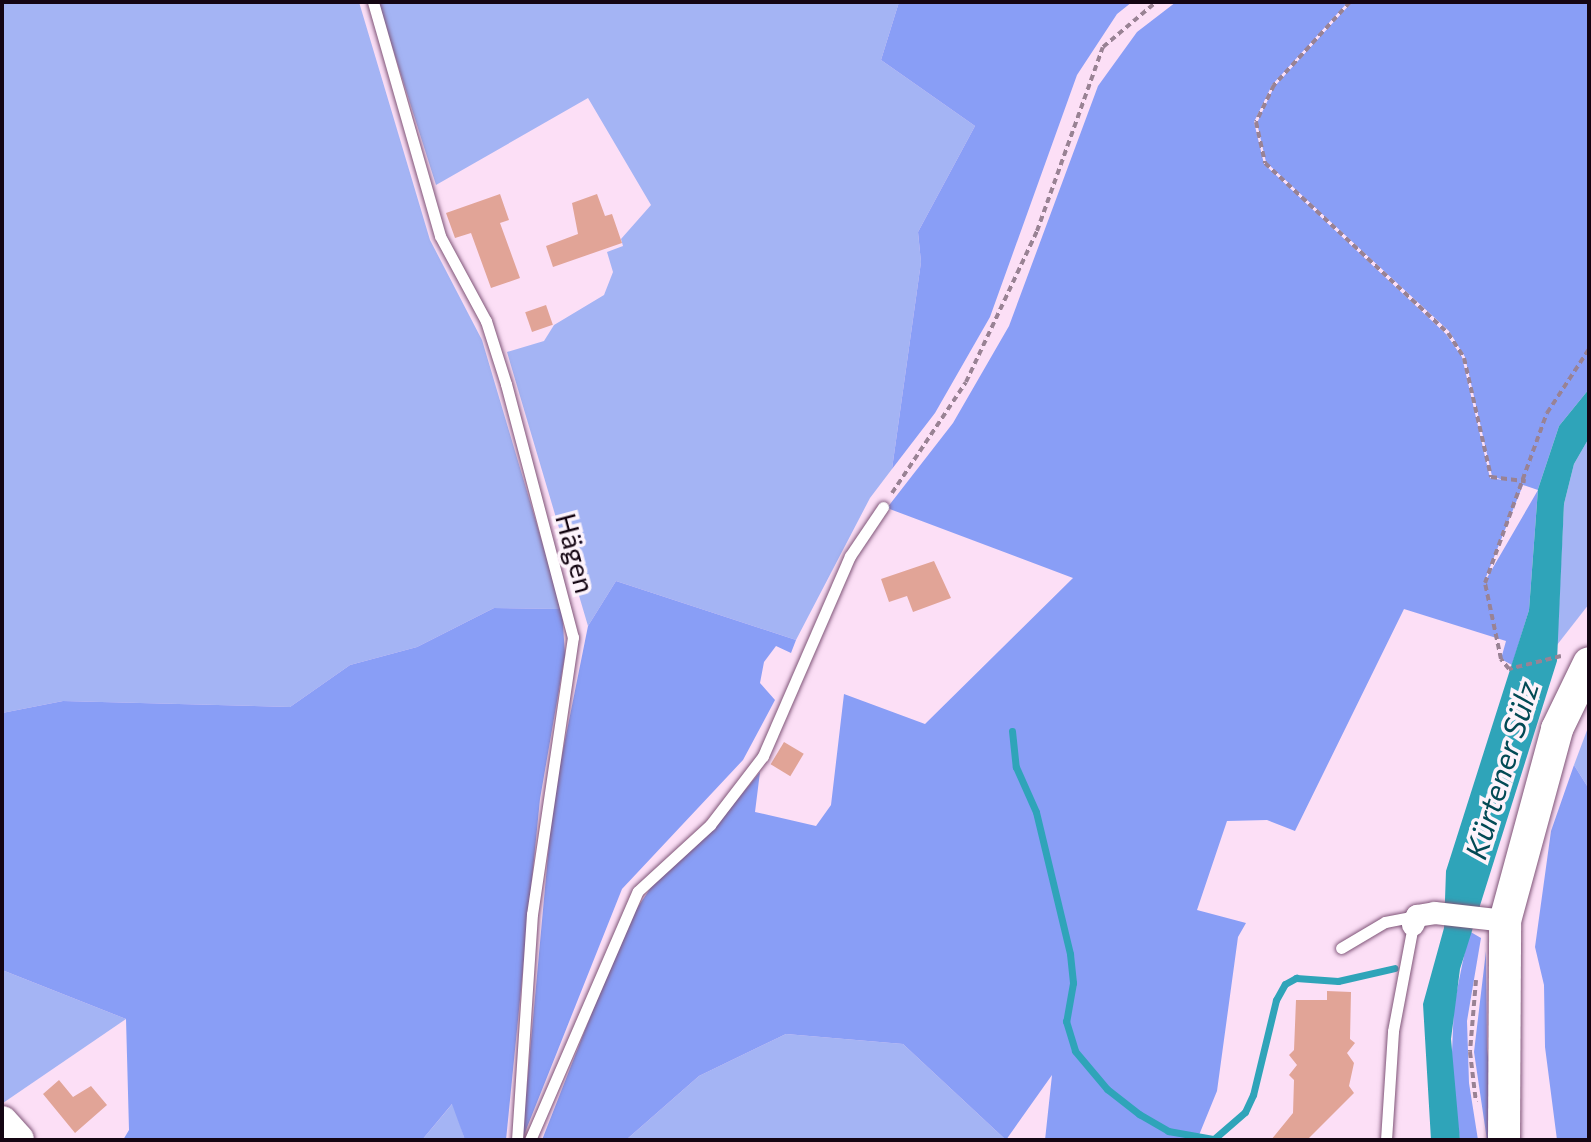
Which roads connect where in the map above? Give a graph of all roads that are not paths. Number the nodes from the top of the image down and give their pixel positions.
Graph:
1 (373, 2) edge
2 (883, 507) road end
3 (1574, 660) edge
4 (1422, 918) junction
5 (1497, 920) junction
6 (1341, 948) dead end
7 (2, 1122) edge
8 (18, 1140) edge
9 (517, 1140) edge
10 (530, 1140) edge
11 (1386, 1140) edge
12 (1504, 1140) edge

1 - 9 lane, Hägen
2 - 10 lane
3 - 5 main road
4 - 5 street
4 - 6 lane
4 - 11 lane
5 - 12 main road
7 - 8 main road

